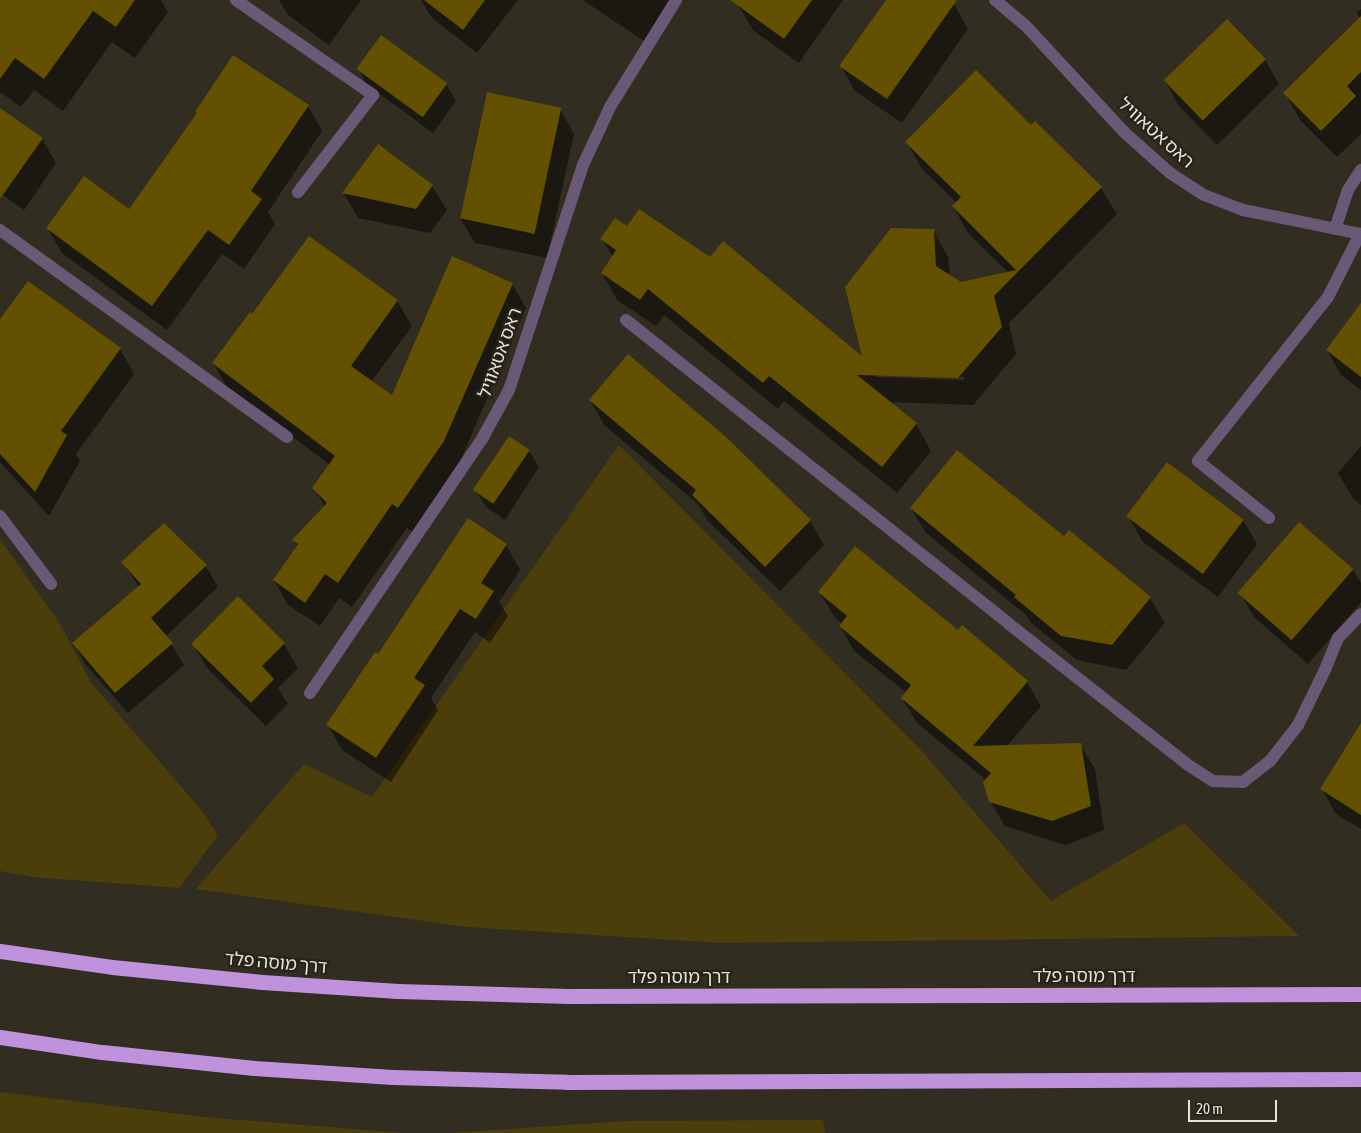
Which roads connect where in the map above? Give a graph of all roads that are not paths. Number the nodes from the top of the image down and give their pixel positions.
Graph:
1 (236, 0) edge
2 (676, 0) edge
3 (995, 0) edge
4 (1361, 170) edge
5 (298, 192) dead end
6 (1335, 229) junction
7 (0, 230) edge
8 (1361, 234) edge
9 (626, 320) dead end
10 (288, 436) dead end
11 (0, 516) edge
12 (1269, 518) dead end
13 (51, 584) dead end
14 (1361, 614) edge
15 (310, 693) dead end
16 (0, 951) edge
17 (1361, 994) edge
18 (0, 1037) edge
19 (1361, 1080) edge

1 - 5 street
2 - 15 street, ראס אטאוויל
3 - 6 street, ראס אטאוויל
4 - 6 street
6 - 8 street, ראס אטאוויל
7 - 10 street
8 - 12 street
9 - 14 street
11 - 13 street
16 - 17 highway, דרך מוסה פלד
18 - 19 highway

